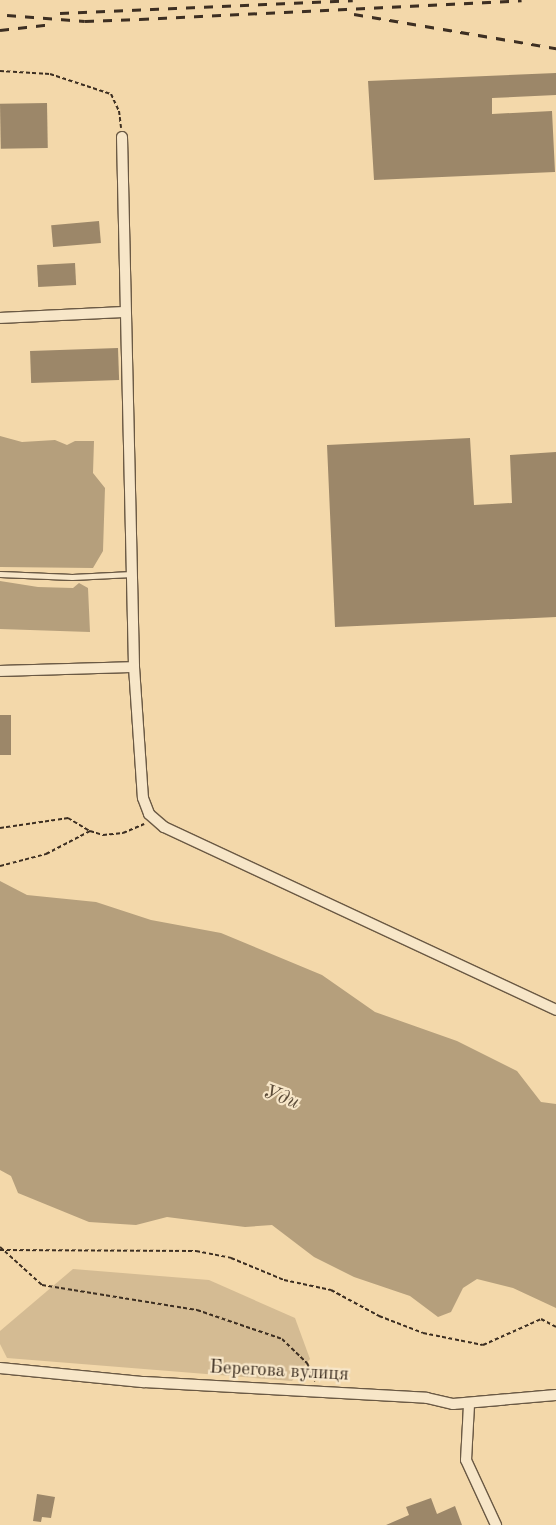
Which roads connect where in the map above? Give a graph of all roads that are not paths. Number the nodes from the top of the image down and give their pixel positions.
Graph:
1 (122, 137) road end
2 (124, 312) junction
3 (0, 318) edge
4 (0, 574) edge
5 (133, 574) junction
6 (134, 667) junction
7 (0, 671) edge
8 (556, 1010) edge
9 (0, 1368) edge
10 (556, 1395) edge
11 (469, 1404) junction
12 (496, 1525) edge

1 - 2 street
2 - 3 street
2 - 5 street
4 - 5 lane
5 - 6 street
6 - 7 street
6 - 8 street
9 - 11 street, Берегова вулиця
10 - 11 street, Берегова вулиця
11 - 12 street

